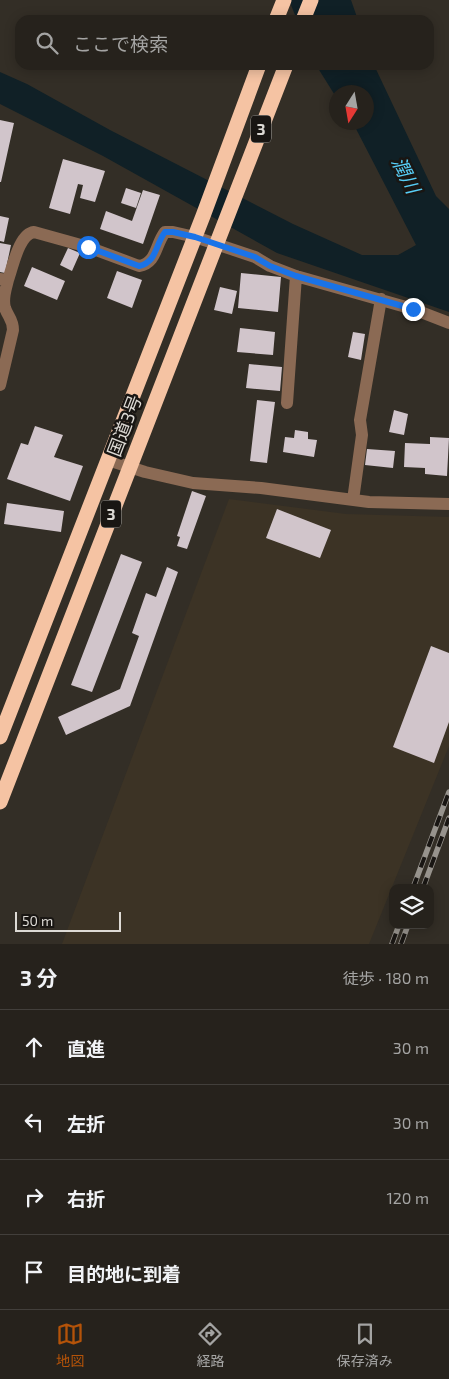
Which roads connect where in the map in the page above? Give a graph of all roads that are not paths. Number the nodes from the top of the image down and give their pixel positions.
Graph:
1 (284, 0) edge
2 (311, 0) edge
3 (278, 15) edge
4 (305, 15) edge
5 (257, 70) edge
6 (284, 70) edge
7 (195, 237) junction
8 (216, 245) junction
9 (296, 276) junction
10 (4, 279) edge
11 (382, 300) junction
12 (449, 323) edge
13 (0, 385) edge
14 (287, 403) dead end
15 (108, 460) junction
16 (130, 467) junction
17 (353, 500) junction
18 (449, 504) edge
19 (0, 737) edge
20 (0, 802) edge

1 - 3 highway
2 - 4 highway
5 - 7 highway, 国道3号 / 3
6 - 8 highway, 国道3号 / 3
7 - 8 street
7 - 10 street
7 - 15 highway, 国道3号 / 3
8 - 9 street
8 - 16 highway, 国道3号 / 3
9 - 11 street
9 - 14 street
10 - 13 street
11 - 12 street
11 - 17 street
15 - 16 street
15 - 19 highway, 国道3号 / 3
16 - 17 street
16 - 20 highway, 国道3号 / 3
17 - 18 street

